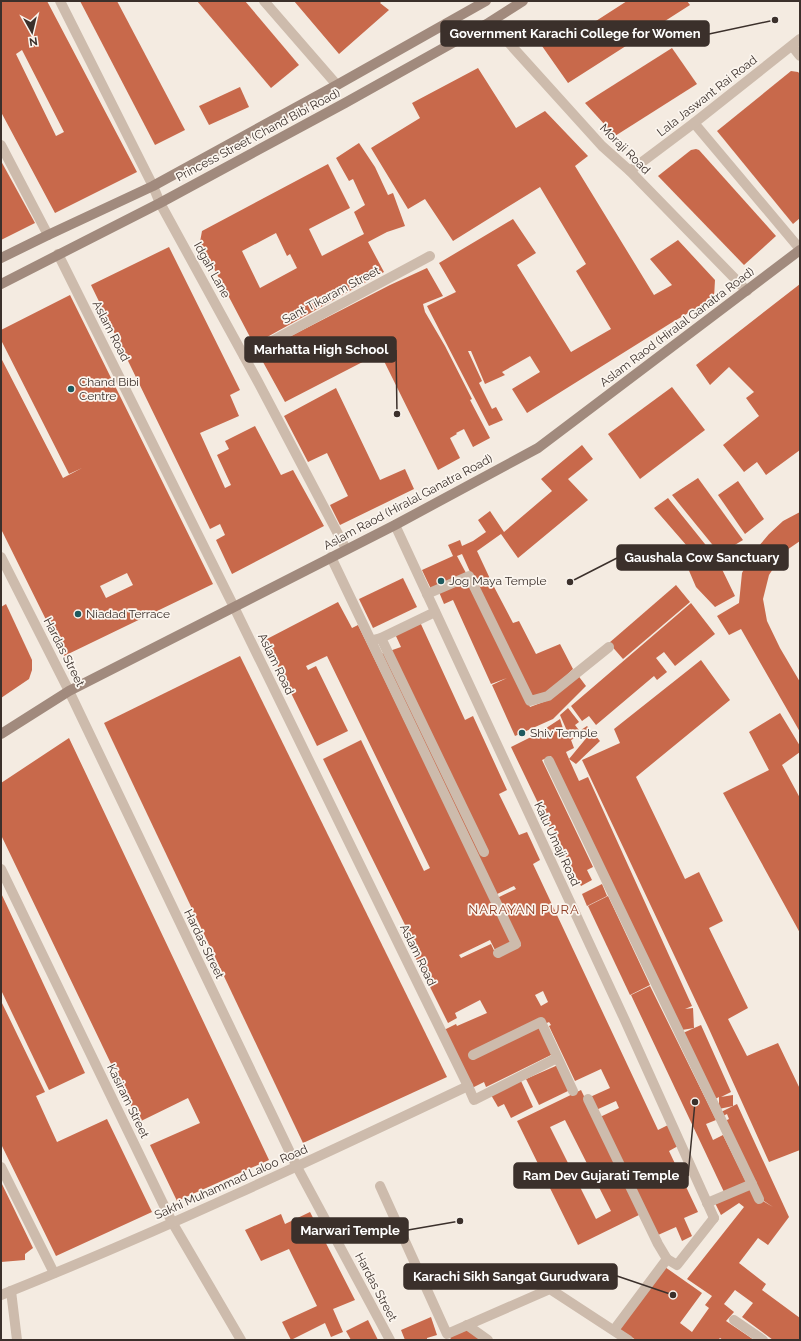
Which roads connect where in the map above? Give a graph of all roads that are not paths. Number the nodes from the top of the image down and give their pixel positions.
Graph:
1 (60, 1) edge
2 (264, 1) edge
3 (486, 1) edge
4 (523, 1) edge
5 (490, 22) junction
6 (800, 39) edge
7 (792, 46) junction
8 (800, 56) edge
9 (337, 85) junction
10 (694, 123) junction
11 (1, 145) edge
12 (630, 171) junction
13 (153, 186) junction
14 (160, 203) junction
15 (48, 235) junction
16 (800, 250) edge
17 (58, 254) junction
18 (430, 256) dead end
19 (1, 258) edge
20 (1, 284) edge
21 (747, 291) junction
22 (244, 356) junction
23 (395, 525) junction
24 (346, 549) junction
25 (1, 557) edge
26 (331, 557) junction
27 (426, 594) junction
28 (234, 607) junction
29 (435, 612) junction
30 (376, 639) junction
31 (609, 646) dead end
32 (69, 691) junction
33 (1, 734) edge
34 (549, 761) dead end
35 (484, 852) dead end
36 (1, 869) edge
37 (498, 953) dead end
38 (473, 1055) dead end
39 (558, 1058) junction
40 (468, 1086) junction
41 (573, 1091) dead end
42 (588, 1099) dead end
43 (1, 1167) edge
44 (297, 1167) junction
45 (752, 1184) junction
46 (380, 1186) dead end
47 (759, 1199) dead end
48 (707, 1203) junction
49 (172, 1222) junction
50 (667, 1259) junction
51 (54, 1273) junction
52 (6, 1293) edge
53 (734, 1320) dead end
54 (467, 1325) junction
55 (614, 1330) junction
56 (17, 1340) edge
57 (241, 1340) edge
58 (390, 1340) edge
59 (488, 1340) edge
60 (628, 1340) edge
61 (763, 1340) edge

1 - 13 street, Idgah Lane
2 - 9 street
3 - 9 street, Princess Street (Chand Bibi Road)
4 - 5 street, Princess Street (Chand Bibi Road)
5 - 12 street, Moraji Road
5 - 14 street, Princess Street (Chand Bibi Road)
6 - 7 street, Lala Jaswant Rai Road
7 - 8 street
7 - 10 street, Lala Jaswant Rai Road
9 - 13 street, Princess Street (Chand Bibi Road)
10 - 12 street, Lala Jaswant Rai Road
10 - 16 street
11 - 15 street
12 - 21 street, Moraji Road
13 - 14 street, Idgah Lane
13 - 15 street, Princess Street (Chand Bibi Road)
14 - 17 street, Princess Street (Chand Bibi Road)
14 - 22 street, Idgah Lane
15 - 19 street, Princess Street (Chand Bibi Road)
16 - 21 street, Aslam Raod (Hiralal Ganatra Road)
17 - 20 street, Princess Street (Chand Bibi Road)
17 - 28 street, Aslam Road
18 - 22 street, Sant Tikaram Street
21 - 23 street, Aslam Raod (Hiralal Ganatra Road)
22 - 24 street, Idgah Lane
23 - 24 street, Aslam Raod (Hiralal Ganatra Road)
23 - 27 street, Kalu Umaji Road
24 - 26 street, Aslam Raod (Hiralal Ganatra Road)
25 - 32 street, Hardas Street
26 - 28 street, Aslam Raod (Hiralal Ganatra Road)
26 - 30 street
27 - 29 street, Kalu Umaji Road
27 - 31 street
28 - 32 street, Aslam Raod (Hiralal Ganatra Road)
28 - 40 street, Aslam Road
29 - 30 street
29 - 48 street, Kalu Umaji Road
30 - 35 street
30 - 37 street
32 - 33 street, Aslam Raod (Hiralal Ganatra Road)
32 - 44 street, Hardas Street
34 - 45 street
36 - 49 street, Kasiram Street
38 - 39 street
39 - 40 street, Aslam Road
39 - 41 street
40 - 44 street, Sakhi Muhammad Laloo Road
42 - 50 street
43 - 51 street
44 - 49 street, Sakhi Muhammad Laloo Road
44 - 58 street, Hardas Street
45 - 47 street
45 - 48 street
46 - 54 street
48 - 50 street, Kalu Umaji Road
49 - 51 street, Sakhi Muhammad Laloo Road
49 - 57 street, Kasiram Street
50 - 55 street
51 - 52 street, Sakhi Muhammad Laloo Road
52 - 56 street
53 - 61 street
54 - 55 street
54 - 59 street
55 - 60 street

